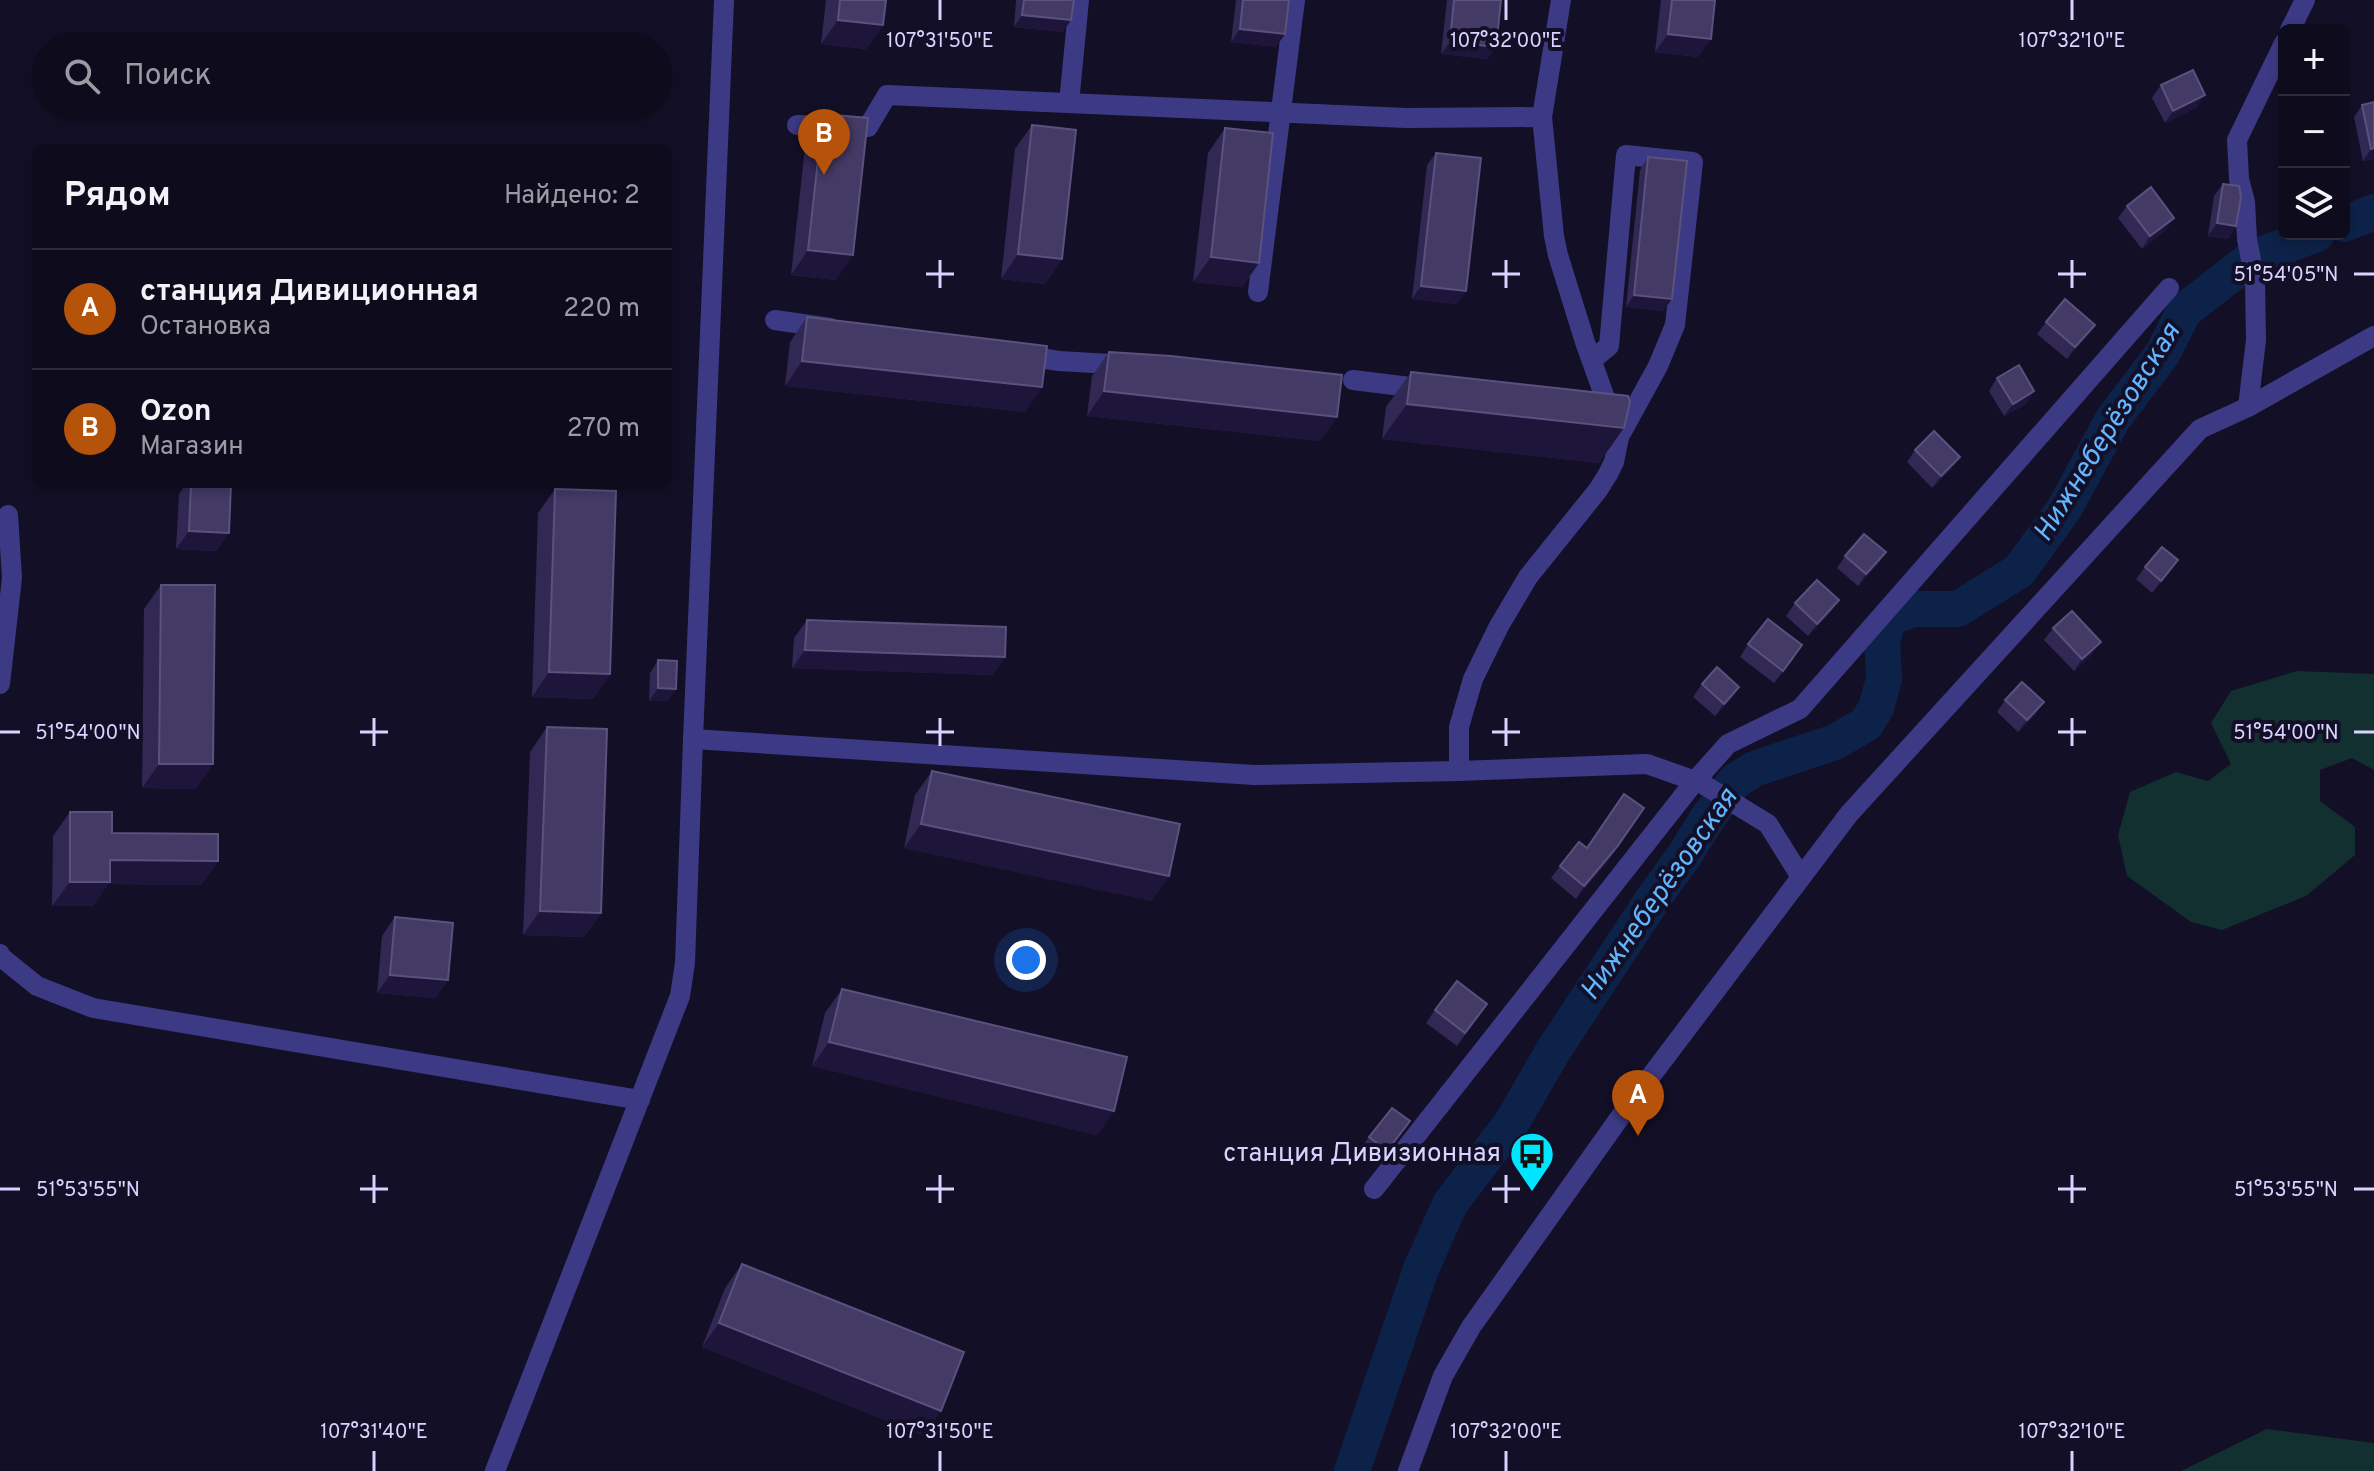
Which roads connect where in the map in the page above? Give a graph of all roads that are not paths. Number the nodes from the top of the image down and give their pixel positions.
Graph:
1 (724, 0) edge
2 (1079, 0) edge
3 (1295, 0) edge
4 (1561, 0) edge
5 (2305, 0) edge
6 (2293, 24) edge
7 (2278, 55) edge
8 (1069, 103) junction
9 (1281, 113) junction
10 (1542, 117) junction
11 (797, 125) dead end
12 (2169, 288) dead end
13 (1258, 292) dead end
14 (775, 320) dead end
15 (848, 331) edge
16 (2374, 336) edge
17 (998, 352) edge
18 (1592, 360) junction
19 (1151, 367) edge
20 (1353, 380) dead end
21 (1444, 390) edge
22 (2248, 407) junction
23 (1619, 437) junction
24 (8, 515) dead end
25 (0, 684) edge
26 (693, 739) junction
27 (1459, 771) junction
28 (1695, 781) junction
29 (1801, 877) junction
30 (0, 954) edge
31 (640, 1100) junction
32 (1374, 1189) dead end
33 (495, 1471) edge
34 (1408, 1471) edge

1 - 26 street
2 - 8 street
3 - 9 street
4 - 10 street
5 - 6 street
7 - 22 street
8 - 9 street
8 - 11 street
9 - 10 street
9 - 13 street
10 - 18 street
12 - 28 street
14 - 15 street
16 - 22 street
17 - 19 street
18 - 23 street
18 - 23 street
20 - 21 street
22 - 29 street
23 - 27 street
24 - 25 street
26 - 27 street
26 - 31 street
27 - 28 street
28 - 29 street
28 - 32 street
29 - 34 street
30 - 31 street
31 - 33 street

